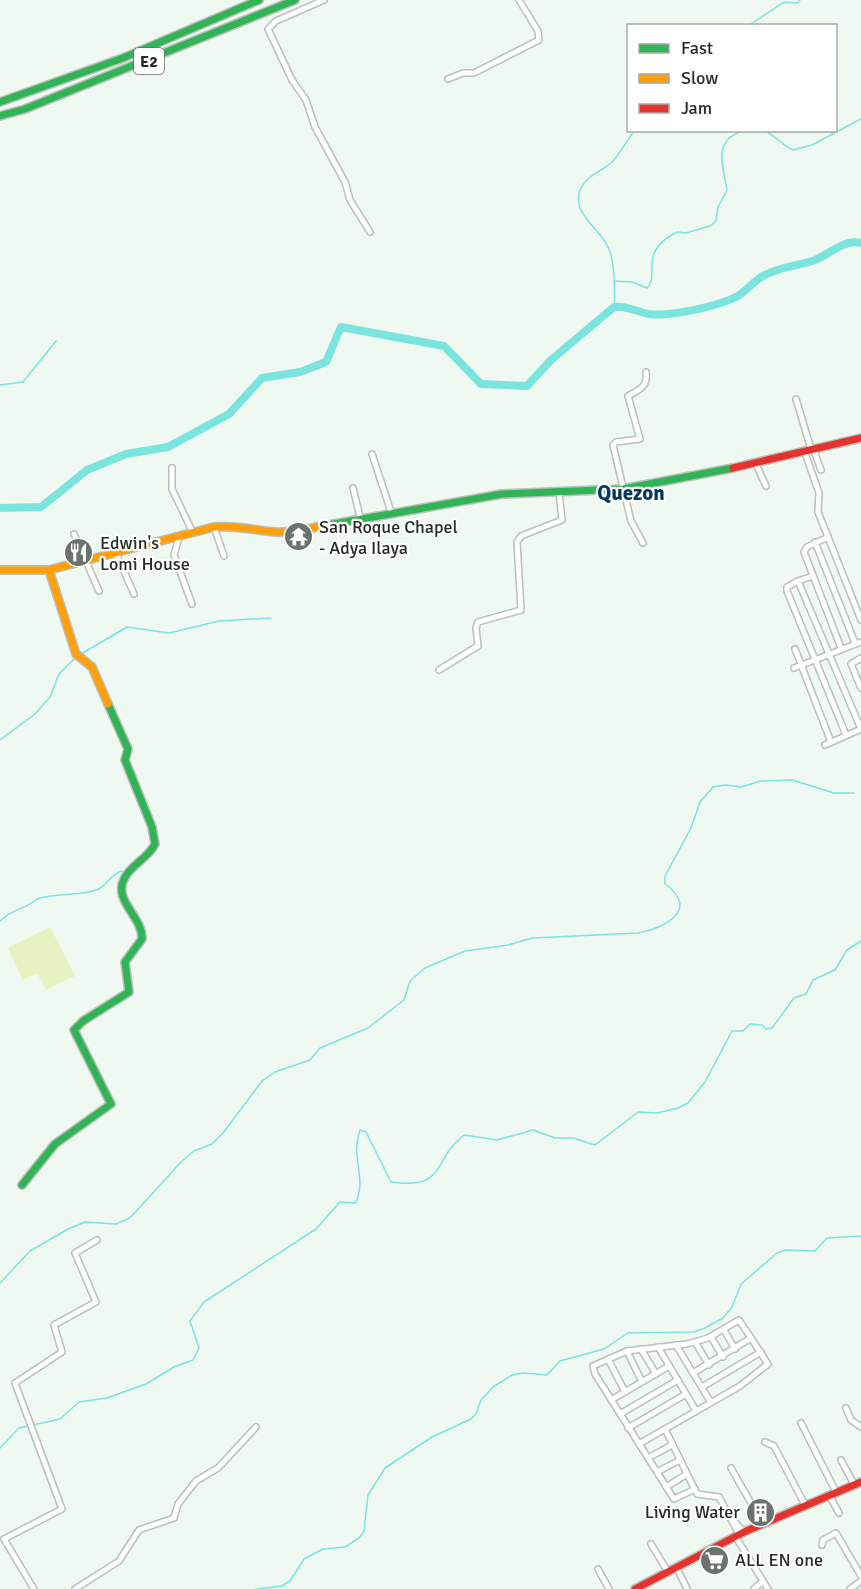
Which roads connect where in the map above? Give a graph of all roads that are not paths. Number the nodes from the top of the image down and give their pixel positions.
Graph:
1 (259, 0) edge
2 (295, 0) edge
3 (324, 0) edge
4 (519, 0) edge
5 (448, 79) dead end
6 (0, 102) edge
7 (0, 116) edge
8 (370, 232) dead end
9 (646, 372) dead end
10 (796, 399) dead end
11 (861, 438) edge
12 (809, 449) junction
13 (372, 454) dead end
14 (755, 462) junction
15 (172, 468) dead end
16 (821, 470) dead end
17 (766, 486) dead end
18 (353, 488) dead end
19 (623, 489) junction
20 (559, 492) junction
21 (391, 512) junction
22 (360, 517) junction
23 (214, 527) junction
24 (194, 533) junction
25 (74, 534) dead end
26 (178, 537) junction
27 (828, 537) junction
28 (814, 542) junction
29 (643, 543) dead end
30 (116, 553) junction
31 (224, 556) dead end
32 (87, 561) junction
33 (0, 570) edge
34 (49, 570) junction
35 (813, 576) junction
36 (798, 581) junction
37 (99, 591) dead end
38 (134, 594) dead end
39 (192, 604) dead end
40 (861, 620) edge
41 (858, 642) edge
42 (841, 648) junction
43 (795, 649) dead end
44 (829, 652) junction
45 (816, 657) junction
46 (861, 658) edge
47 (797, 666) junction
48 (439, 670) dead end
49 (861, 688) edge
50 (861, 729) edge
51 (846, 735) junction
52 (22, 1185) dead end
53 (97, 1239) dead end
54 (724, 1330) junction
55 (711, 1337) junction
56 (751, 1338) junction
57 (695, 1342) junction
58 (676, 1345) junction
59 (658, 1347) junction
60 (641, 1349) junction
61 (735, 1349) junction
62 (627, 1351) junction
63 (760, 1352) junction
64 (723, 1357) junction
65 (608, 1359) junction
66 (709, 1365) junction
67 (669, 1366) junction
68 (693, 1373) junction
69 (656, 1374) junction
70 (678, 1380) junction
71 (642, 1382) junction
72 (702, 1387) junction
73 (625, 1392) junction
74 (686, 1394) junction
75 (611, 1400) junction
76 (710, 1401) junction
77 (846, 1408) dead end
78 (695, 1409) junction
79 (620, 1414) junction
80 (801, 1423) dead end
81 (256, 1427) dead end
82 (861, 1427) edge
83 (628, 1428) junction
84 (665, 1429) junction
85 (765, 1442) dead end
86 (639, 1444) junction
87 (672, 1444) junction
88 (648, 1458) junction
89 (680, 1460) junction
90 (841, 1460) dead end
91 (731, 1468) dead end
92 (657, 1472) junction
93 (687, 1474) junction
94 (858, 1483) edge
95 (666, 1486) junction
96 (695, 1490) junction
97 (832, 1494) junction
98 (805, 1505) junction
99 (839, 1513) dead end
100 (763, 1524) junction
101 (740, 1532) junction
102 (651, 1544) dead end
103 (822, 1545) dead end
104 (677, 1568) junction
105 (598, 1569) dead end
106 (668, 1572) junction
107 (861, 1576) edge
108 (861, 1581) edge
109 (762, 1582) junction
110 (34, 1589) edge
111 (75, 1589) edge
112 (609, 1589) edge
113 (635, 1589) edge
114 (687, 1589) edge
115 (754, 1589) edge
116 (768, 1589) edge
117 (850, 1589) edge

1 - 6 main road, E2
2 - 7 main road, E2
3 - 8 street
4 - 5 street
9 - 19 street
10 - 12 street
11 - 12 main road
12 - 14 main road
12 - 16 street
12 - 27 street
13 - 21 street
14 - 17 street
14 - 19 main road
15 - 24 street
18 - 22 street
19 - 20 main road
19 - 29 street
20 - 21 main road
20 - 48 street
21 - 22 main road
22 - 23 main road
23 - 24 main road
23 - 31 street
24 - 26 main road
25 - 32 street
26 - 30 main road
26 - 39 street
27 - 28 street
27 - 40 street
28 - 35 street
28 - 41 street
30 - 32 main road
30 - 38 street
32 - 34 main road
32 - 37 street
33 - 34 main road
34 - 52 main road
35 - 36 street
35 - 42 street
36 - 44 street
36 - 45 street
41 - 42 street
42 - 44 street
43 - 47 street
44 - 45 street
44 - 50 street
45 - 47 street
45 - 51 street
46 - 49 street
47 - 51 street
50 - 51 street
53 - 110 street
54 - 55 street
54 - 56 street
54 - 61 street
55 - 57 street
55 - 64 street
56 - 61 street
56 - 63 street
57 - 58 street
57 - 66 street
58 - 59 street
58 - 68 street
59 - 60 street
59 - 67 street
60 - 62 street
60 - 69 street
61 - 64 street
62 - 65 street
62 - 71 street
63 - 72 street
63 - 76 street
64 - 66 street
65 - 73 street
65 - 75 street
66 - 68 street
67 - 69 street
67 - 70 street
68 - 72 street
69 - 71 street
70 - 74 street
70 - 79 street
71 - 73 street
72 - 76 street
73 - 75 street
74 - 78 street
74 - 83 street
75 - 79 street
76 - 78 street
77 - 82 street
78 - 84 street
79 - 83 street
80 - 97 street
81 - 111 street
83 - 86 street
84 - 86 street
84 - 87 street
85 - 98 street
86 - 88 street
87 - 88 street
87 - 89 street
88 - 92 street
89 - 92 street
89 - 93 street
90 - 94 street
91 - 100 street
92 - 95 street
93 - 95 street
93 - 96 street
94 - 97 main road
95 - 96 street
96 - 101 street
97 - 98 main road
97 - 99 street
98 - 100 main road
100 - 101 main road
101 - 104 main road
101 - 109 street
102 - 106 street
103 - 107 street
104 - 106 main road
104 - 114 street
105 - 112 street
106 - 113 main road
108 - 117 street
109 - 115 street
109 - 116 street

